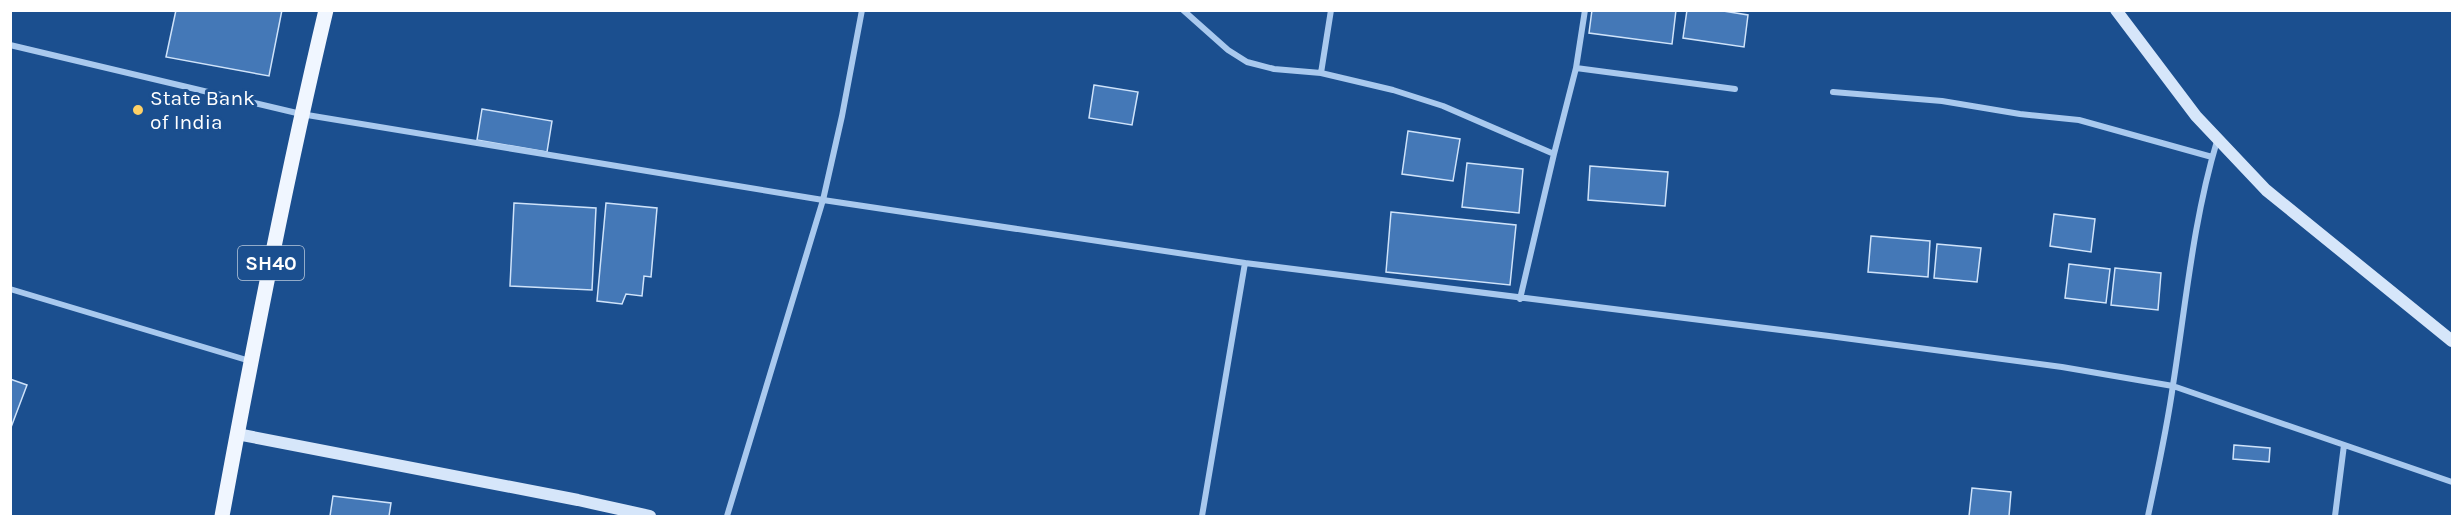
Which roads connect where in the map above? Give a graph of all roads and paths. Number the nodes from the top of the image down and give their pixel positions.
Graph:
1 (326, 10) edge
2 (862, 10) edge
3 (1183, 10) edge
4 (1331, 10) edge
5 (1585, 10) edge
6 (2116, 10) edge
7 (10, 45) edge
8 (1576, 68) junction
9 (1321, 73) junction
10 (1735, 89) dead end
11 (1833, 92) dead end
12 (301, 114) junction
13 (2217, 141) junction
14 (1554, 154) junction
15 (2212, 158) junction
16 (823, 200) junction
17 (1245, 263) junction
18 (10, 289) edge
19 (1520, 299) junction
20 (2452, 341) edge
21 (251, 361) junction
22 (2173, 386) junction
23 (237, 434) junction
24 (2344, 445) junction
25 (2452, 482) edge
26 (222, 516) edge
27 (650, 516) edge
28 (727, 516) edge
29 (1202, 516) edge
30 (2148, 516) edge
31 (2335, 516) edge

1 - 12 main road, SH40
2 - 16 street
3 - 9 street
4 - 9 street
5 - 8 street
6 - 13 street
7 - 12 street
8 - 10 street
8 - 14 street
9 - 14 street
11 - 15 street
12 - 16 street
12 - 21 main road, SH40
13 - 15 street
13 - 20 street
14 - 19 street
15 - 22 street
16 - 17 street
16 - 28 street
17 - 19 street
17 - 29 street
18 - 21 street
19 - 22 street
21 - 23 main road, SH40
22 - 24 street
22 - 30 street
23 - 26 main road, SH40
23 - 27 street
24 - 25 street
24 - 31 street

